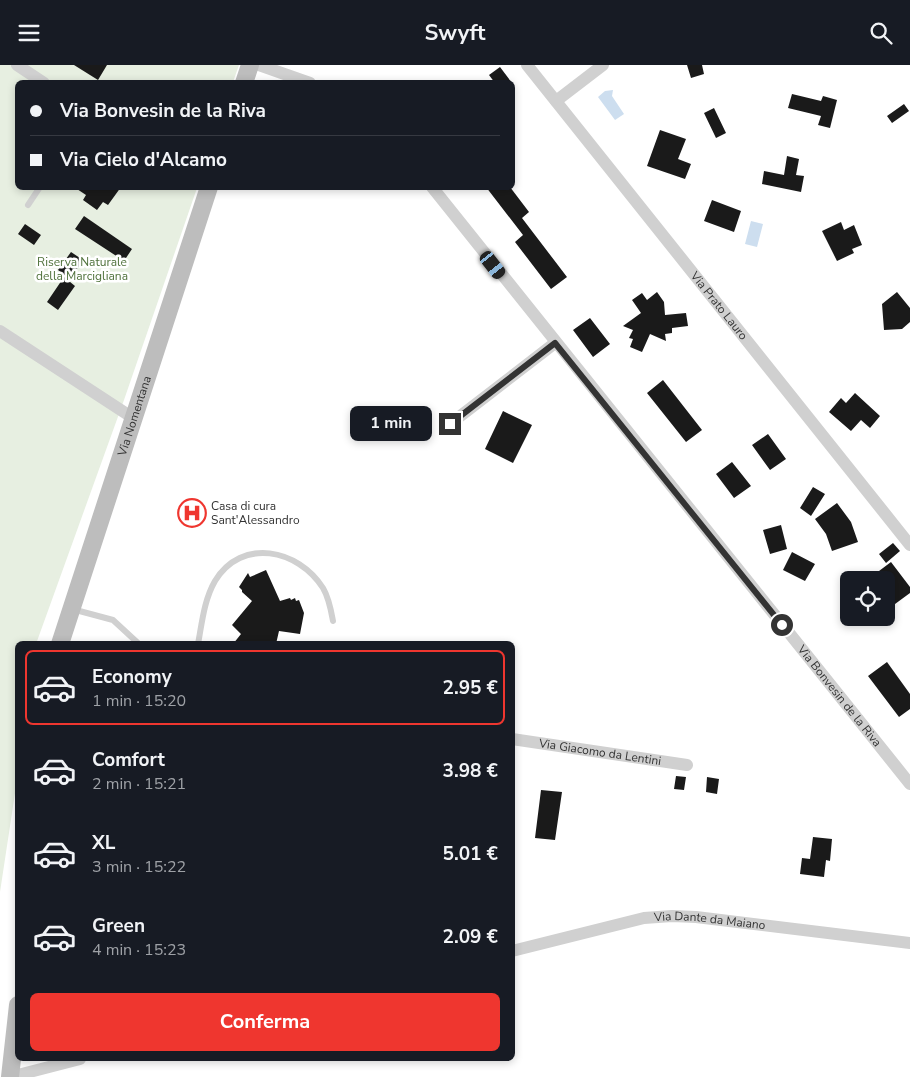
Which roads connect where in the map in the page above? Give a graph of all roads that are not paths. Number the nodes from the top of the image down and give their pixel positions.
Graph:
1 (17, 65) edge
2 (250, 65) edge
3 (259, 65) edge
4 (527, 65) edge
5 (602, 65) edge
6 (40, 80) edge
7 (245, 80) edge
8 (302, 80) edge
9 (556, 101) junction
10 (38, 190) edge
11 (206, 190) edge
12 (434, 190) edge
13 (28, 205) dead end
14 (0, 331) edge
15 (555, 343) junction
16 (133, 418) junction
17 (450, 424) dead end
18 (910, 545) edge
19 (71, 609) junction
20 (332, 621) dead end
21 (61, 641) edge
22 (136, 641) edge
23 (198, 641) edge
24 (515, 739) edge
25 (687, 765) dead end
26 (910, 784) edge
27 (910, 943) edge
28 (515, 950) edge
29 (15, 1032) edge
30 (72, 1061) edge
31 (10, 1077) edge

1 - 6 street
2 - 7 main road
3 - 8 street
4 - 9 street, Via Prato Lauro
5 - 9 street
9 - 18 street, Via Prato Lauro
10 - 13 lane
11 - 16 main road, Via Nomentana
12 - 15 street, Via Bonvesin de la Riva
14 - 16 street
15 - 17 street
15 - 26 street, Via Bonvesin de la Riva
16 - 19 main road, Via Nomentana
19 - 21 main road, Via Nomentana
19 - 22 lane
20 - 23 lane
24 - 25 street, Via Giacomo da Lentini
27 - 28 street, Via Dante da Maiano
29 - 31 main road
30 - 31 street

